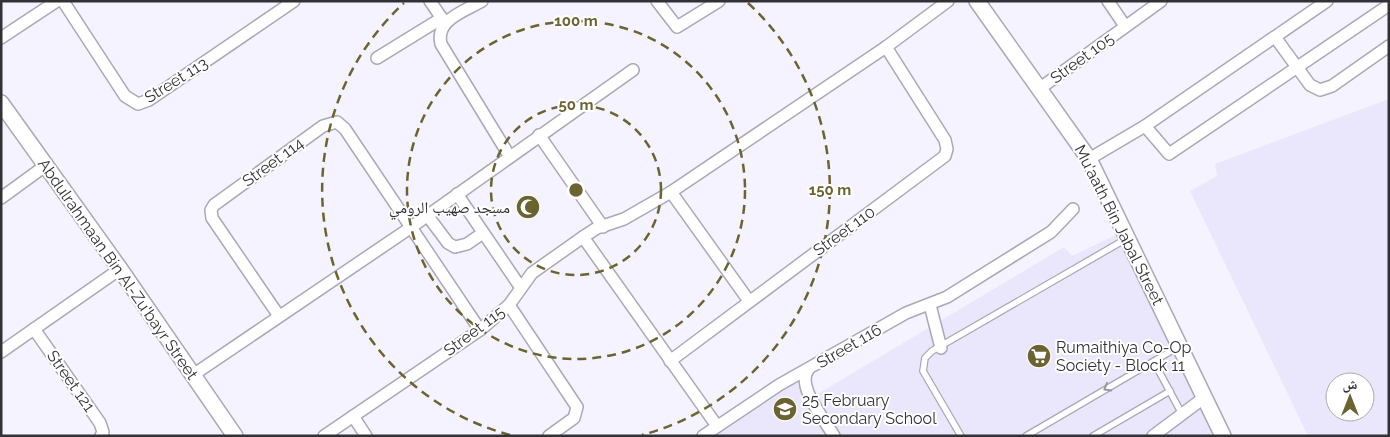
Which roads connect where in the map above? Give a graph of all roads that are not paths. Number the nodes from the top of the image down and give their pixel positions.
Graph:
1 (57, 1) edge
2 (63, 1) edge
3 (294, 1) edge
4 (430, 1) edge
5 (482, 1) edge
6 (657, 1) edge
7 (719, 1) edge
8 (948, 1) edge
9 (977, 1) edge
10 (1108, 1) edge
11 (1162, 1) edge
12 (1327, 1) edge
13 (1389, 5) edge
14 (443, 21) junction
15 (1125, 26) junction
16 (1275, 36) junction
17 (1, 38) edge
18 (1389, 46) edge
19 (886, 47) junction
20 (377, 58) dead end
21 (1297, 68) junction
22 (634, 70) dead end
23 (1039, 89) junction
24 (1, 104) edge
25 (1145, 126) junction
26 (540, 135) junction
27 (510, 157) junction
28 (1088, 159) junction
29 (45, 166) junction
30 (671, 192) junction
31 (457, 194) junction
32 (1, 198) edge
33 (1073, 209) dead end
34 (427, 215) junction
35 (603, 227) junction
36 (410, 228) junction
37 (483, 233) junction
38 (583, 236) junction
39 (1128, 238) junction
40 (120, 269) junction
41 (521, 288) junction
42 (749, 301) junction
43 (509, 305) junction
44 (930, 305) junction
45 (279, 316) junction
46 (34, 329) junction
47 (480, 330) junction
48 (1180, 346) junction
49 (941, 348) junction
50 (1, 352) edge
51 (670, 361) junction
52 (1154, 362) junction
53 (808, 370) junction
54 (193, 375) junction
55 (1170, 391) junction
56 (1205, 397) junction
57 (1182, 414) junction
58 (353, 416) junction
59 (717, 426) junction
60 (101, 436) edge
61 (235, 436) edge
62 (324, 436) edge
63 (366, 436) edge
64 (550, 436) edge
65 (703, 436) edge
66 (834, 436) edge
67 (961, 436) edge
68 (1026, 436) edge
69 (1093, 436) edge
70 (1153, 436) edge
71 (1223, 436) edge

1 - 17 street
2 - 3 street, Street 113
4 - 14 street
5 - 14 street
6 - 7 street
8 - 19 street
9 - 23 street, Mu'aath Bin Jabal Street
10 - 15 street, Street 105
11 - 15 street, Street 105
12 - 16 street
13 - 21 street
14 - 20 street
14 - 27 street
15 - 23 street, Street 105
16 - 21 street
16 - 25 street
18 - 21 street
19 - 30 street
19 - 42 street, Street 110
21 - 25 street
22 - 26 street
23 - 28 street, Mu'aath Bin Jabal Street
24 - 29 street, Abdulrahmaan Bin Al-Zu'bayr Street
25 - 28 street
26 - 27 street
26 - 35 street
27 - 31 street
28 - 39 street, Mu'aath Bin Jabal Street
29 - 32 street
29 - 40 street, Abdulrahmaan Bin Al-Zu'bayr Street
30 - 35 street
30 - 42 street
31 - 34 street
31 - 37 street
33 - 44 street, Street 116
34 - 36 street
34 - 37 street
35 - 38 street
36 - 45 street
36 - 45 street, Street 114
36 - 47 street, Street 114
37 - 41 street
38 - 41 street
38 - 51 street
39 - 48 street, Mu'aath Bin Jabal Street
39 - 49 lane
40 - 46 street
40 - 54 street, Abdulrahmaan Bin Al-Zu'bayr Street
41 - 43 street
42 - 51 street
43 - 47 street, Street 115
43 - 64 street, Street 115
44 - 49 street
44 - 53 street, Street 116
45 - 54 street
46 - 50 street
46 - 60 street, Street 121
47 - 58 street, Street 115
48 - 52 lane
48 - 56 street, Mu'aath Bin Jabal Street
49 - 67 lane
51 - 59 street
52 - 55 lane
52 -> 68 lane
53 - 59 street
53 - 66 street, Street 116
54 - 61 street, Abdulrahmaan Bin Al-Zu'bayr Street
55 - 57 lane
55 - 69 lane
56 - 57 street
56 - 71 street, Mu'aath Bin Jabal Street
57 - 70 street
58 - 62 street, Street 115
58 - 63 street
59 - 65 street

